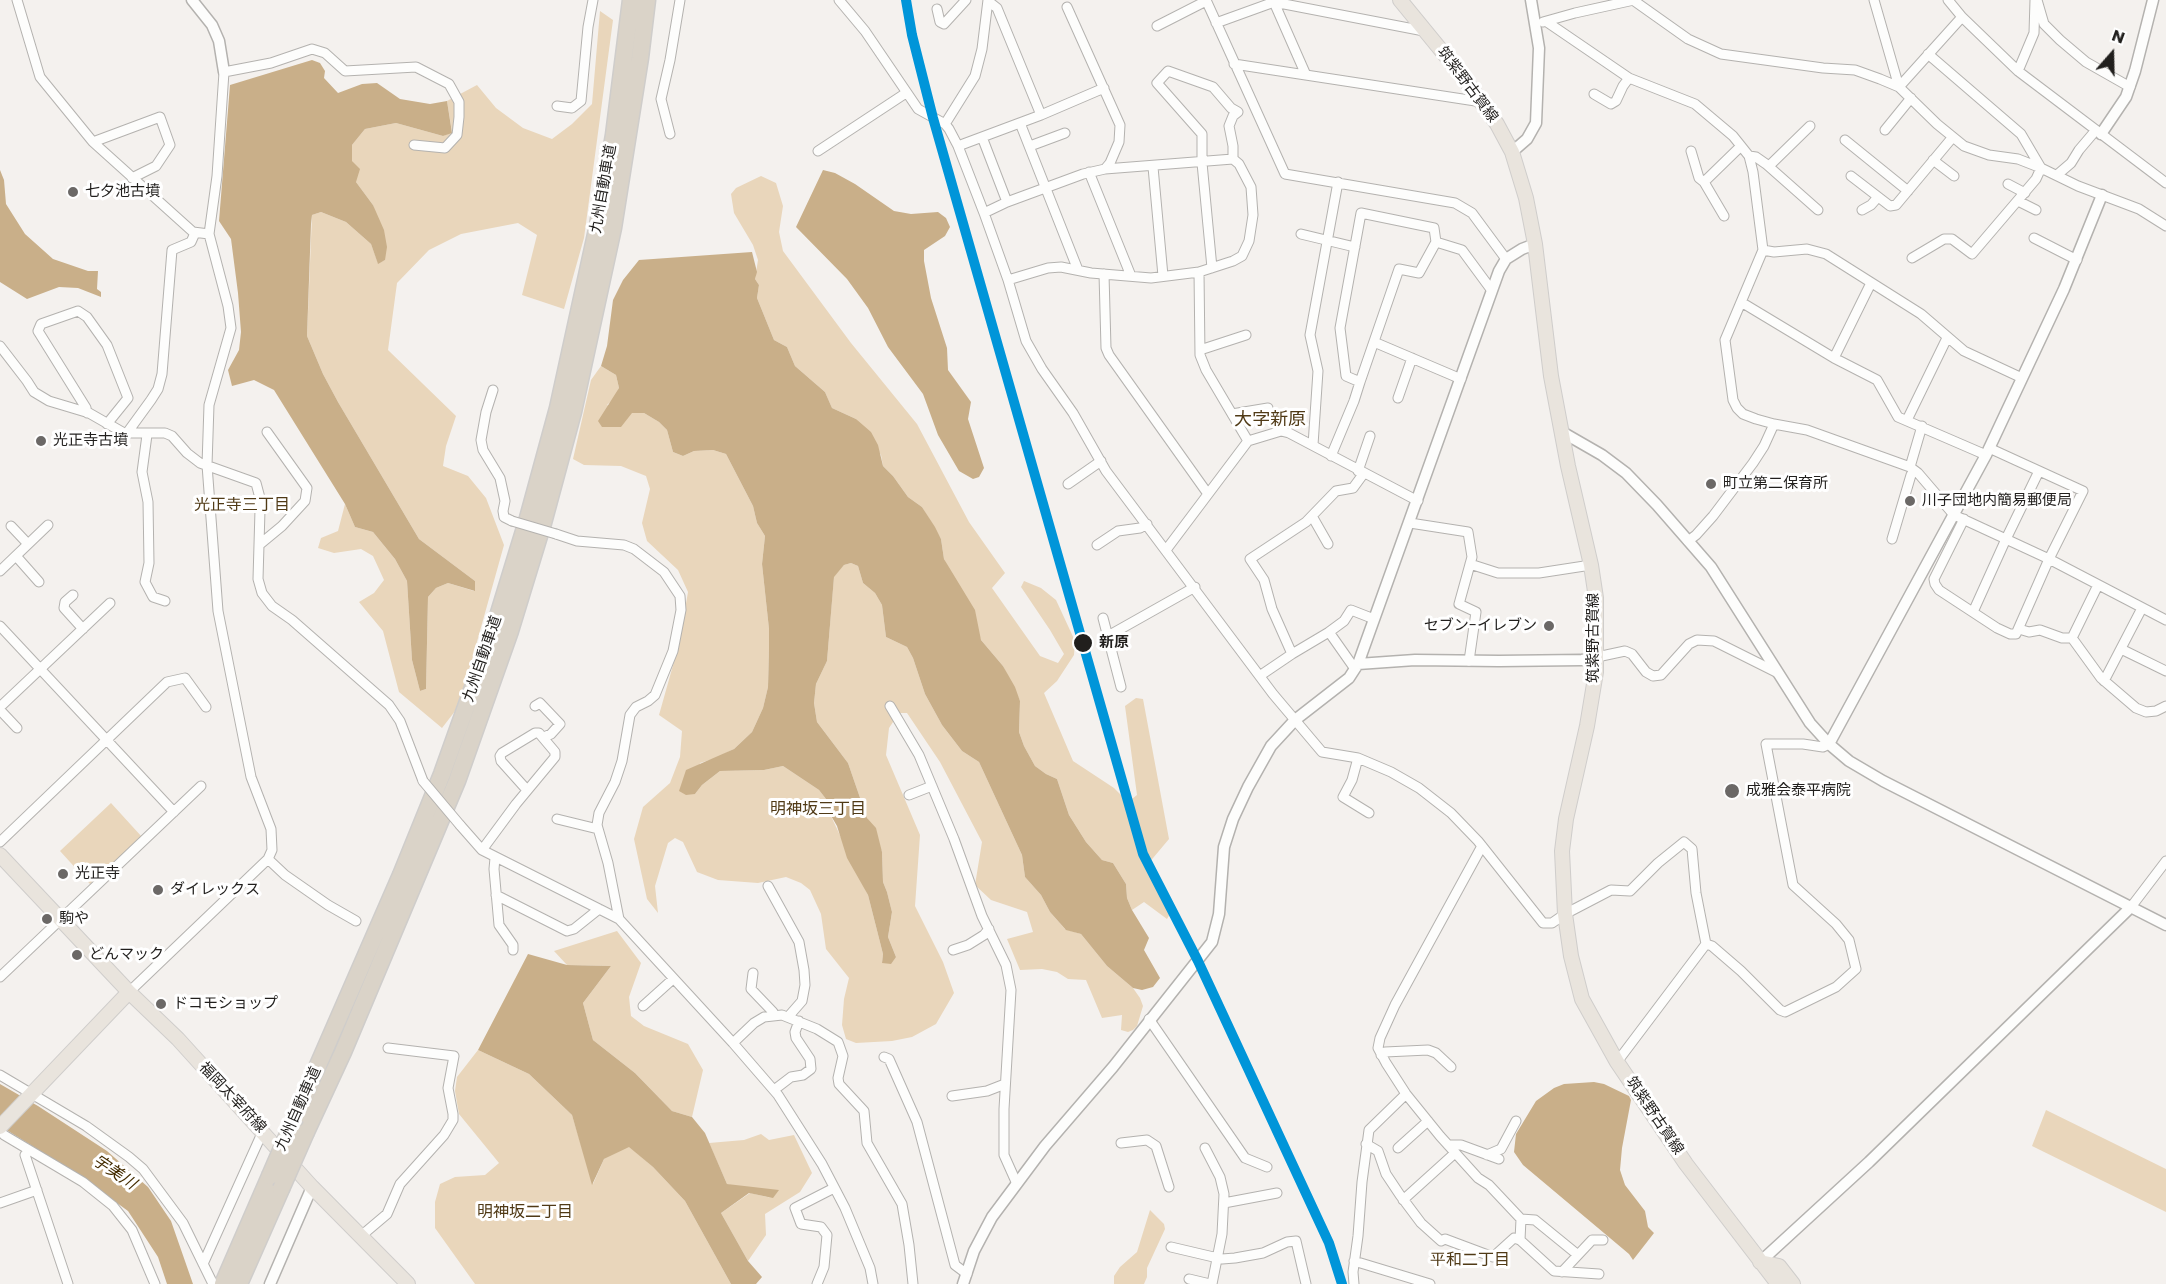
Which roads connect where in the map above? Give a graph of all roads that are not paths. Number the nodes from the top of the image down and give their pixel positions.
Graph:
1 (17, 0) edge
2 (192, 0) edge
3 (592, 0) edge
4 (631, 0) edge
5 (646, 0) edge
6 (680, 0) edge
7 (839, 0) edge
8 (966, 0) edge
9 (988, 0) edge
10 (1206, 0) edge
11 (1400, 0) edge
12 (1531, 0) edge
13 (1634, 0) edge
14 (1874, 0) edge
15 (1948, 0) edge
16 (2036, 0) edge
17 (2153, 0) edge
18 (1274, 1) edge
19 (1067, 6) dead end
20 (936, 9) dead end
21 (1962, 17) junction
22 (1216, 23) junction
23 (1541, 23) junction
24 (1157, 26) dead end
25 (1424, 31) junction
26 (1928, 54) junction
27 (1234, 64) junction
28 (2018, 71) junction
29 (224, 72) junction
30 (1306, 75) junction
31 (1629, 78) junction
32 (1899, 87) junction
33 (2130, 87) junction
34 (1104, 88) junction
35 (906, 93) junction
36 (1594, 94) dead end
37 (1911, 98) junction
38 (1482, 102) junction
39 (1253, 104) junction
40 (557, 106) dead end
41 (1238, 112) junction
42 (1041, 115) junction
43 (1020, 123) junction
44 (945, 124) junction
45 (1810, 126) dead end
46 (1885, 130) dead end
47 (2099, 132) junction
48 (1065, 133) dead end
49 (670, 134) dead end
50 (982, 137) junction
51 (1952, 138) junction
52 (1845, 140) dead end
53 (93, 142) junction
54 (414, 145) dead end
55 (958, 146) junction
56 (1030, 146) junction
57 (1741, 146) junction
58 (818, 151) dead end
59 (1512, 152) junction
60 (1691, 152) dead end
61 (1749, 156) junction
62 (1233, 159) junction
63 (1934, 160) junction
64 (1202, 163) junction
65 (1153, 166) junction
66 (1769, 166) junction
67 (2042, 168) junction
68 (1105, 169) junction
69 (1089, 172) junction
70 (2057, 175) junction
71 (1851, 176) dead end
72 (1954, 176) dead end
73 (132, 178) junction
74 (1338, 182) junction
75 (1704, 182) junction
76 (2166, 183) edge
77 (2008, 184) dead end
78 (1045, 189) junction
79 (1908, 191) junction
80 (2025, 193) junction
81 (2102, 195) junction
82 (1878, 197) junction
83 (2018, 201) junction
84 (1007, 202) junction
85 (1818, 210) dead end
86 (1862, 210) dead end
87 (2036, 210) dead end
88 (984, 213) junction
89 (1724, 216) dead end
90 (2166, 226) edge
91 (195, 233) junction
92 (209, 234) junction
93 (1302, 234) dead end
94 (2034, 238) dead end
95 (1327, 241) junction
96 (1436, 242) junction
97 (1535, 244) junction
98 (1355, 247) junction
99 (1763, 250) junction
100 (1912, 258) dead end
101 (1506, 260) junction
102 (2077, 260) junction
103 (1212, 268) junction
104 (1078, 270) junction
105 (1198, 272) junction
106 (1104, 274) junction
107 (1131, 276) junction
108 (1163, 276) junction
109 (1008, 280) junction
110 (1871, 283) junction
111 (1490, 288) dead end
112 (1741, 302) junction
113 (1246, 335) dead end
114 (1947, 338) junction
115 (1374, 342) junction
116 (0, 346) edge
117 (1200, 350) junction
118 (1412, 358) junction
119 (1834, 358) junction
120 (2022, 378) junction
121 (1461, 379) junction
122 (1360, 382) junction
123 (493, 390) dead end
124 (1398, 398) dead end
125 (1268, 408) dead end
126 (87, 413) junction
127 (1232, 414) junction
128 (1906, 420) junction
129 (107, 423) junction
130 (1774, 424) junction
131 (1922, 426) junction
132 (267, 432) dead end
133 (1562, 432) junction
134 (127, 433) junction
135 (147, 435) junction
136 (1370, 436) dead end
137 (1248, 441) junction
138 (1313, 446) junction
139 (1988, 452) junction
140 (1331, 456) junction
141 (1101, 461) junction
142 (207, 465) junction
143 (1912, 469) junction
144 (2039, 471) junction
145 (1361, 472) junction
146 (1068, 484) dead end
147 (1208, 494) junction
148 (1418, 501) junction
149 (1312, 516) junction
150 (1959, 517) junction
151 (1410, 523) junction
152 (1147, 524) junction
153 (48, 525) dead end
154 (11, 526) dead end
155 (1892, 539) dead end
156 (2006, 539) junction
157 (1688, 541) junction
158 (28, 544) junction
159 (1328, 544) dead end
160 (259, 545) junction
161 (1097, 545) dead end
162 (1166, 549) junction
163 (16, 556) junction
164 (2049, 559) junction
165 (1470, 564) junction
166 (1591, 565) junction
167 (0, 571) edge
168 (39, 582) dead end
169 (2098, 585) junction
170 (1195, 587) junction
171 (73, 595) dead end
172 (165, 601) dead end
173 (110, 603) dead end
174 (2142, 608) junction
175 (1973, 612) junction
176 (1103, 618) dead end
177 (1374, 619) junction
178 (2166, 620) edge
179 (0, 626) edge
180 (83, 629) junction
181 (2019, 629) junction
182 (1329, 632) junction
183 (1108, 636) junction
184 (2072, 638) junction
185 (2121, 649) junction
186 (1292, 654) junction
187 (1597, 657) junction
188 (1469, 661) junction
189 (1356, 667) junction
190 (40, 669) junction
191 (2166, 671) edge
192 (1778, 673) junction
193 (1261, 675) junction
194 (2104, 681) junction
195 (1121, 687) dead end
196 (535, 706) dead end
197 (890, 706) dead end
198 (2166, 706) edge
199 (206, 707) dead end
200 (0, 709) edge
201 (1295, 720) junction
202 (17, 728) dead end
203 (544, 737) junction
204 (107, 741) junction
205 (1829, 744) junction
206 (1358, 758) junction
207 (201, 786) dead end
208 (932, 786) junction
209 (527, 790) junction
210 (909, 795) dead end
211 (174, 812) junction
212 (1370, 813) dead end
213 (557, 819) dead end
214 (598, 829) junction
215 (0, 843) edge
216 (1482, 846) junction
217 (482, 850) junction
218 (0, 855) edge
219 (495, 858) junction
220 (268, 859) junction
221 (2166, 861) edge
222 (768, 886) dead end
223 (496, 895) junction
224 (2131, 907) junction
225 (599, 909) junction
226 (1565, 914) junction
227 (61, 919) junction
228 (619, 919) junction
229 (356, 921) dead end
230 (2166, 925) edge
231 (989, 929) junction
232 (1706, 944) junction
233 (513, 950) dead end
234 (953, 950) dead end
235 (753, 973) dead end
236 (0, 977) edge
237 (674, 979) junction
238 (129, 992) junction
239 (643, 1006) dead end
240 (773, 1016) junction
241 (788, 1017) junction
242 (1149, 1019) junction
243 (799, 1021) junction
244 (733, 1043) junction
245 (388, 1048) dead end
246 (1381, 1055) junction
247 (884, 1057) dead end
248 (1617, 1062) junction
249 (1451, 1067) dead end
250 (0, 1074) edge
251 (1005, 1084) junction
252 (774, 1090) junction
253 (33, 1094) junction
254 (1406, 1094) junction
255 (952, 1096) dead end
256 (1428, 1121) junction
257 (1516, 1121) dead end
258 (2, 1131) edge
259 (263, 1131) junction
260 (1121, 1143) dead end
261 (1366, 1144) junction
262 (1448, 1144) junction
263 (1205, 1148) dead end
264 (1398, 1148) dead end
265 (1455, 1153) junction
266 (25, 1155) dead end
267 (1487, 1155) junction
268 (1499, 1159) dead end
269 (1267, 1167) dead end
270 (1017, 1184) junction
271 (312, 1187) junction
272 (1169, 1187) dead end
273 (834, 1188) junction
274 (37, 1190) junction
275 (1277, 1193) dead end
276 (1403, 1200) junction
277 (0, 1203) edge
278 (1224, 1203) junction
279 (1521, 1219) junction
280 (361, 1236) junction
281 (1520, 1240) junction
282 (1603, 1240) dead end
283 (1171, 1247) dead end
284 (1578, 1255) junction
285 (1217, 1257) junction
286 (1354, 1261) junction
287 (1760, 1262) junction
288 (203, 1264) junction
289 (1562, 1272) junction
290 (1599, 1274) dead end
291 (965, 1279) edge
292 (1189, 1279) dead end
293 (225, 1282) edge
294 (68, 1284) edge
295 (155, 1284) edge
296 (270, 1284) edge
297 (408, 1284) edge
298 (817, 1284) edge
299 (873, 1284) edge
300 (914, 1284) edge
301 (1211, 1284) edge
302 (1306, 1284) edge
303 (1354, 1284) edge
304 (1430, 1284) edge
305 (1778, 1284) edge
306 (1793, 1284) edge

1 - 53 street
2 - 29 street
3 - 40 street
4 - 293 highway, 九州自動車道, bridge
5 - 293 highway, 九州自動車道, bridge
6 - 49 street
7 - 35 street
8 - 20 street
9 - 42 street
9 - 44 street
10 - 22 street
10 - 24 street
11 - 25 main road, 筑紫野古賀線
12 - 23 street
13 - 23 street
13 - 32 street
14 - 32 street
15 - 21 street
16 - 28 street
16 - 33 street
17 - 33 street
18 - 22 street
18 - 25 street
18 - 30 street
19 - 34 street
21 - 26 street
21 - 28 street
22 - 27 street
23 - 31 street
23 - 59 street
25 - 38 main road, 筑紫野古賀線
26 - 32 street
26 - 67 street
27 - 30 street
27 - 39 street
28 - 47 street
29 - 54 street
29 - 92 street
30 - 38 street
31 - 36 street
31 - 57 street
32 - 37 street
33 - 47 street
34 - 42 street
34 - 68 street
35 - 44 street
35 - 58 street
37 - 46 street
37 - 51 street
38 - 59 main road, 筑紫野古賀線
39 - 41 street
39 - 74 street
41 - 62 street
41 - 64 street
42 - 43 street
43 - 50 street
43 - 56 street
44 - 55 street
45 - 66 street
47 - 70 street
47 - 76 street
48 - 56 street
50 - 55 street
50 - 84 street
51 - 63 street
51 - 67 street
52 - 79 street
53 - 73 street
53 - 73 street
55 - 88 street
56 - 78 street
57 - 61 street
57 - 75 street
59 - 97 main road, 筑紫野古賀線
60 - 75 street
61 - 66 street
61 - 99 street
62 - 64 street
62 - 103 street
63 - 72 street
63 - 79 street
64 - 65 street
64 - 103 street
65 - 68 street
65 - 108 street
66 - 85 street
67 - 70 street
67 - 80 street
68 - 69 street
69 - 78 street
69 - 107 street
70 - 81 street
71 - 82 street
73 - 91 street
74 - 95 street
74 - 101 street
75 - 89 street
77 - 80 street
78 - 84 street
78 - 104 street
79 - 82 street
80 - 83 street
81 - 90 street
81 - 102 street
82 - 86 street
83 - 87 street
83 - 100 street
84 - 88 street
88 - 109 street
91 - 92 street
91 - 134 street
92 - 142 street
93 - 95 street
94 - 102 street
95 - 98 street
95 - 138 street
96 - 98 street
96 - 111 street
96 - 115 street
97 - 101 street
97 - 133 main road, 筑紫野古賀線
98 - 122 street
99 - 110 street
99 - 112 street
101 - 121 street
102 - 120 street
103 - 105 street
104 - 106 street
104 - 109 street
105 - 108 street
105 - 117 street
106 - 107 street
106 - 147 street
107 - 108 street
109 - 141 street
110 - 114 street
110 - 119 street
112 - 119 street
112 - 130 street
113 - 117 street
114 - 120 street
114 - 128 street
115 - 118 street
115 - 122 street
116 - 126 street
117 - 127 street
118 - 121 street
118 - 124 street
119 - 128 street
120 - 139 street
121 - 148 street
122 - 140 street
123 - 214 street, bridge
125 - 127 street
126 - 129 street
126 - 129 street
127 - 137 street
128 - 131 street
129 - 134 street
130 - 143 street
130 - 157 street
131 - 139 street
131 - 143 street
132 - 160 street
133 - 157 street
133 - 166 main road, 筑紫野古賀線
134 - 135 street
135 - 142 street
135 - 172 street
136 - 145 street
137 - 138 street
137 - 147 street
138 - 140 street
139 - 144 street
139 - 150 street
140 - 145 street
141 - 146 street
141 - 152 street
142 - 160 street
142 - 220 street
143 - 150 street
143 - 155 street
144 - 156 street
144 - 164 street
145 - 148 street
145 - 149 street
147 - 162 street
148 - 151 street
149 - 159 street
149 - 186 street
150 - 156 street
150 - 175 street
150 - 205 street
151 - 165 street
151 - 177 street
152 - 161 street
152 - 162 street
153 - 158 street
154 - 158 street
156 - 164 street
156 - 175 street
157 - 192 street
158 - 163 street
160 - 217 street, bridge
162 - 170 street
163 - 167 street
163 - 168 street
164 - 169 street
164 - 181 street
165 - 166 street
165 - 188 street
166 - 187 main road, 筑紫野古賀線
169 - 174 street
169 - 184 street
170 - 183 street
170 - 193 street
171 - 180 street
173 - 180 street
174 - 178 street
174 - 185 street
175 - 181 street
176 - 183 street
177 - 182 street
177 - 189 street
179 - 190 street
180 - 190 street
181 - 184 street
182 - 186 street
182 - 189 street
183 - 195 street
184 - 194 street
185 - 191 street
185 - 194 street
186 - 193 street
187 - 188 street
187 - 192 street
187 - 226 main road, 筑紫野古賀線
188 - 189 street
189 - 201 street
190 - 200 street
190 - 204 street
192 - 205 street
193 - 201 street
194 - 198 street
196 - 203 street
197 - 208 street
199 - 204 street
200 - 202 street
201 - 206 street
201 - 242 street
203 - 209 street
203 - 209 street
204 - 211 street
204 - 215 street
205 - 224 street
205 - 232 street
206 - 212 street
206 - 216 street
207 - 211 street
208 - 210 street
208 - 231 street
209 - 217 street
211 - 227 street
213 - 214 street
214 - 228 street
216 - 226 street
216 - 246 street
217 - 219 street
218 - 227 main road, 福岡太宰府線
219 - 223 street
219 - 225 street
220 - 229 street
220 - 238 street
221 - 224 street
222 - 241 street
223 - 225 street
223 - 233 street
224 - 230 street
224 - 287 street
225 - 228 street
226 - 232 street
226 - 248 main road, 筑紫野古賀線
227 - 236 street
227 - 238 main road, 福岡太宰府線
228 - 237 street
231 - 234 street
231 - 251 street
232 - 248 street
235 - 240 street
237 - 239 street
237 - 244 street
238 - 253 main road
238 - 259 main road, 福岡太宰府線
240 - 241 street
240 - 244 street
241 - 243 street
242 - 269 street
242 - 270 street
243 - 252 street
243 - 300 street
244 - 252 street
245 - 280 street
246 - 249 street
246 - 254 street
247 - 291 street
248 - 287 main road, 筑紫野古賀線
250 - 253 street
251 - 255 street
251 - 270 street
252 - 273 street
253 - 258 main road
253 - 288 street
254 - 256 street
254 - 261 street
256 - 262 street
256 - 264 street
257 - 267 street
258 - 295 street
259 - 271 main road, 福岡太宰府線
259 - 288 street
260 - 272 street
261 - 276 street
261 - 286 street
262 - 265 street
262 - 267 street
263 - 278 street
265 - 276 street
265 - 279 street
266 - 274 street
267 - 268 street
270 - 291 street
271 - 280 main road, 福岡太宰府線
271 - 296 street
273 - 298 street
273 - 299 street
274 - 277 street
274 - 294 street
275 - 278 street
276 - 281 street
278 - 285 street
279 - 281 street
279 - 284 street
280 - 297 main road, 福岡太宰府線
281 - 289 street
282 - 284 street
283 - 285 street
284 - 289 street
285 - 301 street
285 - 302 street
286 - 303 street
286 - 304 street
287 - 305 main road, 筑紫野古賀線
287 - 306 main road, 筑紫野古賀線
288 - 293 street
289 - 290 street
292 - 301 street

